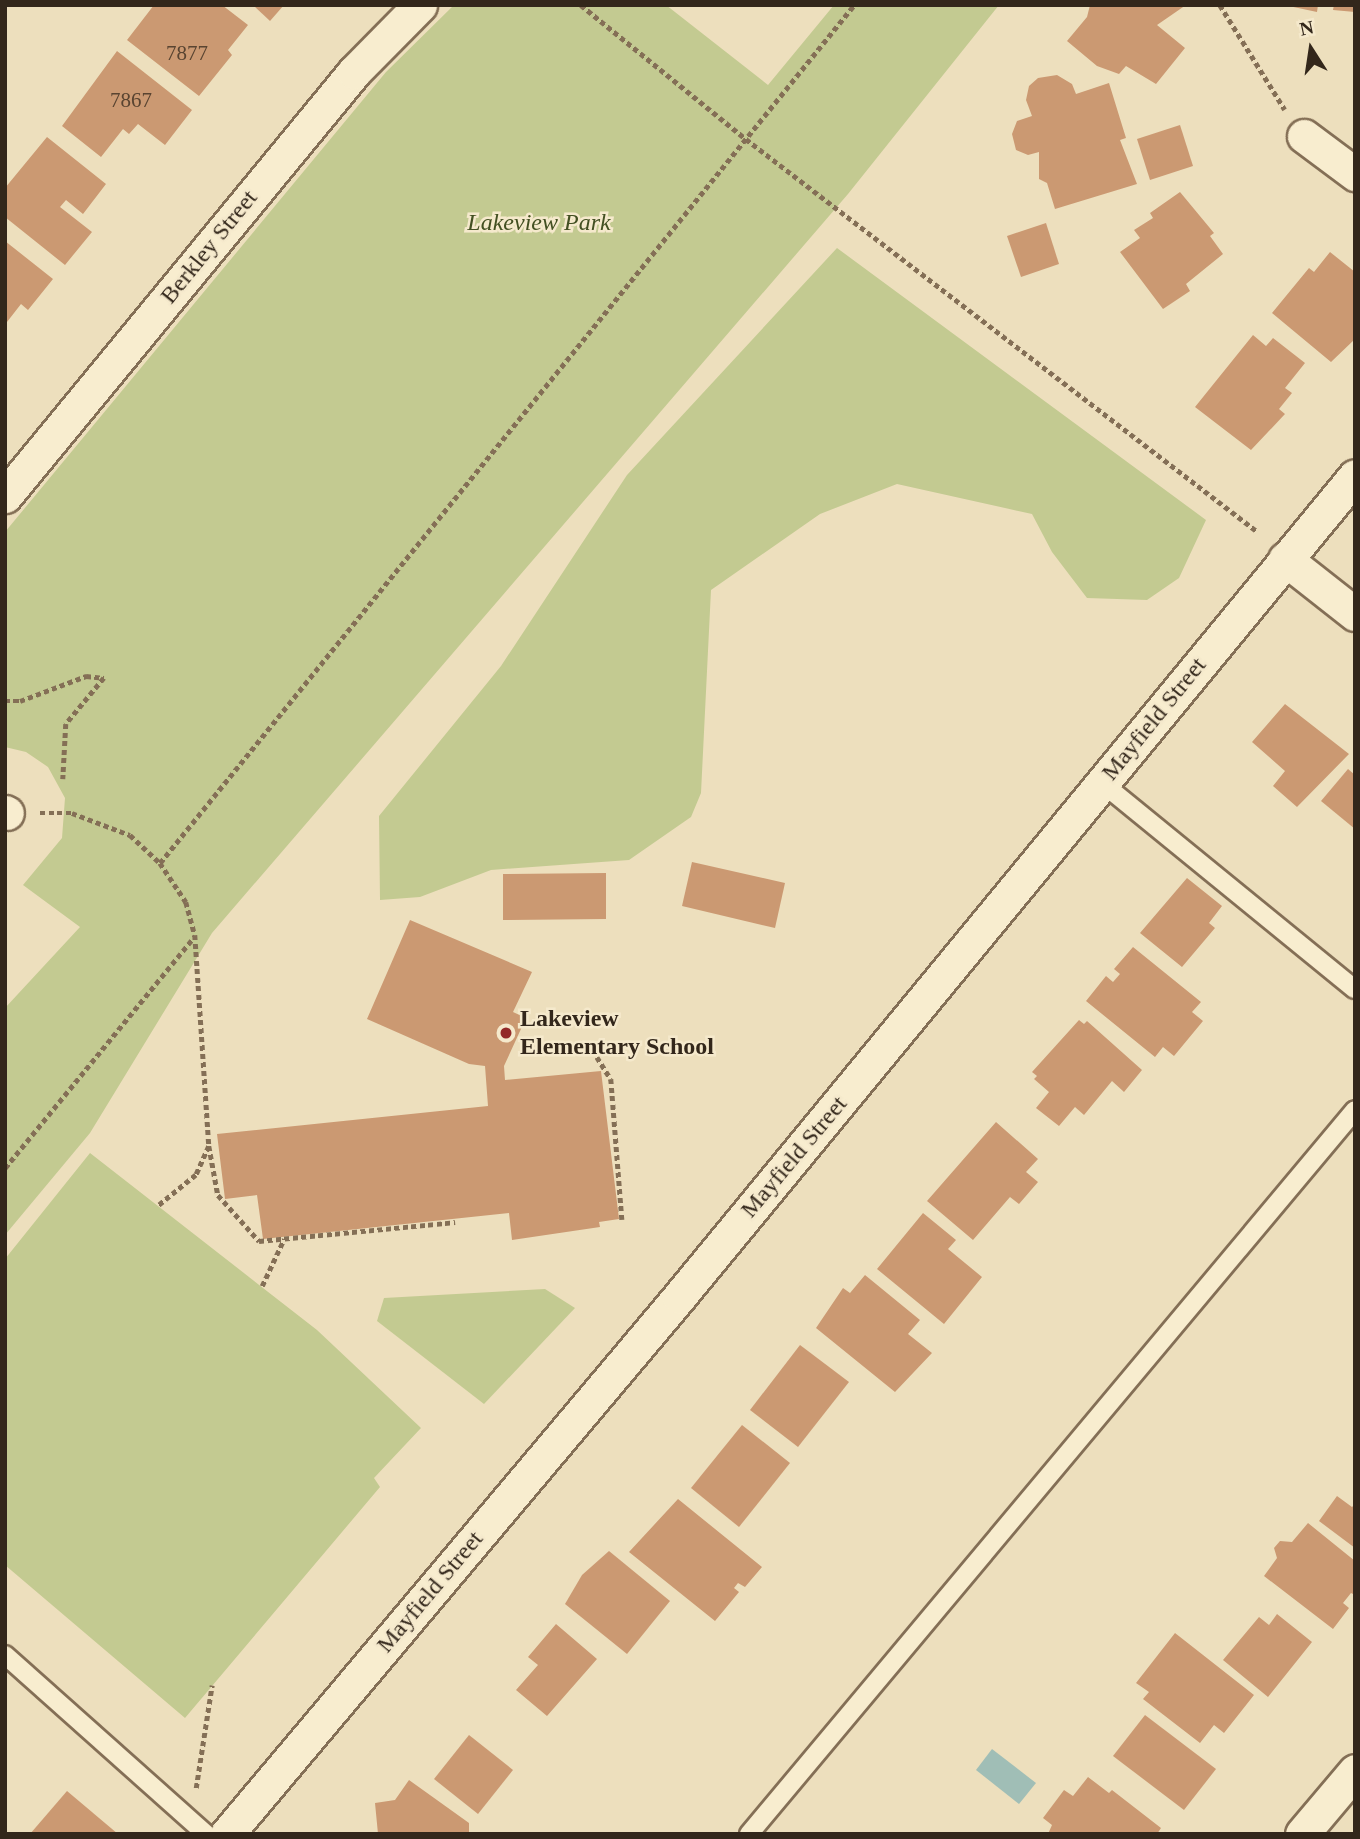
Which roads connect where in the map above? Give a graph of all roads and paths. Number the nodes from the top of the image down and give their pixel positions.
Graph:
1 (420, 5) edge
2 (581, 5) edge
3 (854, 5) edge
4 (1220, 5) edge
5 (1304, 136) joint
6 (746, 139) junction
7 (1355, 174) edge
8 (1355, 476) edge
9 (5, 496) edge
10 (1258, 531) dead end
11 (1285, 559) junction
12 (1355, 614) edge
13 (5, 701) edge
14 (63, 779) dead end
15 (1102, 783) junction
16 (6, 813) edge
17 (160, 863) junction
18 (195, 935) junction
19 (1355, 989) edge
20 (597, 1058) dead end
21 (1355, 1110) edge
22 (209, 1146) junction
23 (5, 1168) edge
24 (158, 1206) dead end
25 (622, 1220) dead end
26 (455, 1222) dead end
27 (284, 1239) junction
28 (262, 1286) dead end
29 (5, 1655) edge
30 (212, 1685) dead end
31 (1355, 1771) edge
32 (200, 1829) edge
33 (227, 1834) edge
34 (749, 1834) edge
35 (1302, 1834) edge

1 - 9 street, Berkley Street
2 - 6 path
3 - 6 path
4 - 5 path
5 - 7 street
6 - 10 path
6 - 17 path
8 - 11 street, Mayfield Street
11 - 12 street
11 - 15 street, Mayfield Street
13 - 14 path
15 - 19 lane
15 - 33 street, Mayfield Street
16 - 17 path
17 - 18 path
18 - 22 path
18 - 23 path
20 - 25 path
21 - 34 lane
22 - 24 path
22 - 27 path
26 - 27 path
27 - 28 path
29 - 32 lane
30 - 32 path
31 - 35 street

